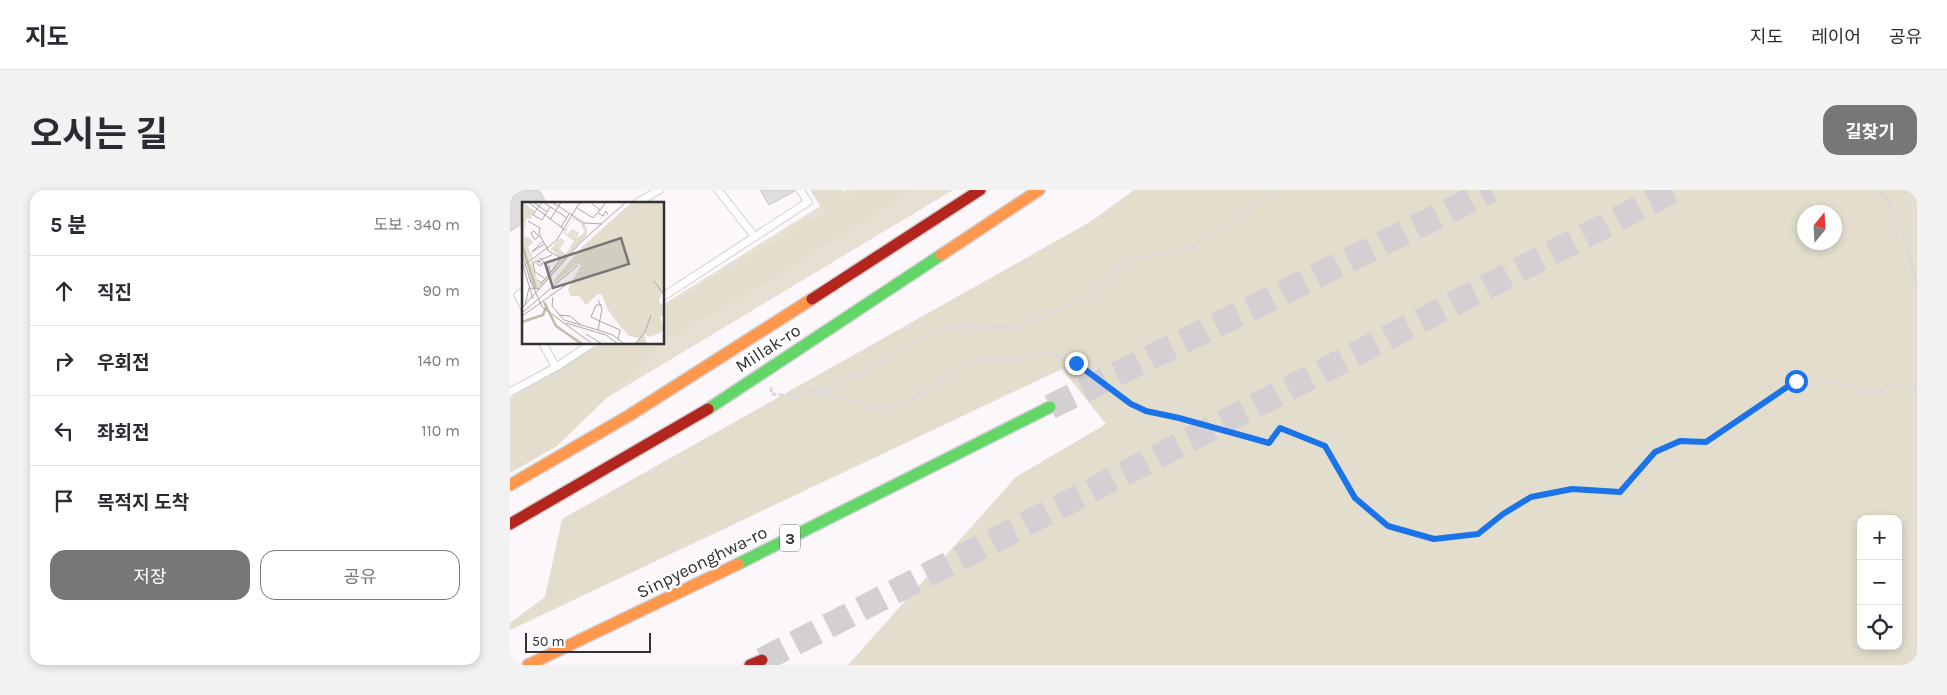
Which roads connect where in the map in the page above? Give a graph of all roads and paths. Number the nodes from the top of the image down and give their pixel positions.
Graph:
1 (658, 190) edge
2 (718, 190) edge
3 (800, 190) edge
4 (980, 190) edge
5 (1039, 190) edge
6 (1275, 190) edge
7 (1883, 190) edge
8 (638, 202) edge
9 (755, 237) junction
10 (1917, 284) edge
11 (522, 292) edge
12 (665, 295) edge
13 (522, 303) edge
14 (544, 345) edge
15 (589, 345) edge
16 (556, 367) junction
17 (769, 369) junction
18 (1917, 388) edge
19 (812, 391) junction
20 (510, 392) edge
21 (1050, 406) tunnel mouth
22 (510, 485) edge
23 (510, 524) edge
24 (762, 660) dead end
25 (528, 665) edge
26 (750, 665) edge

1 - 8 lane
2 - 9 lane
3 - 9 lane
4 - 22 main road, Millak-ro
5 - 17 main road, Millak-ro
6 - 19 path
7 - 10 path
9 - 12 lane
11 - 13 lane
14 - 16 lane
15 - 16 lane
16 - 20 lane
17 - 19 path
17 - 23 main road, Millak-ro
18 - 19 path
21 - 25 main road, Sinpyeonghwa-ro / 3
24 - 26 main road

